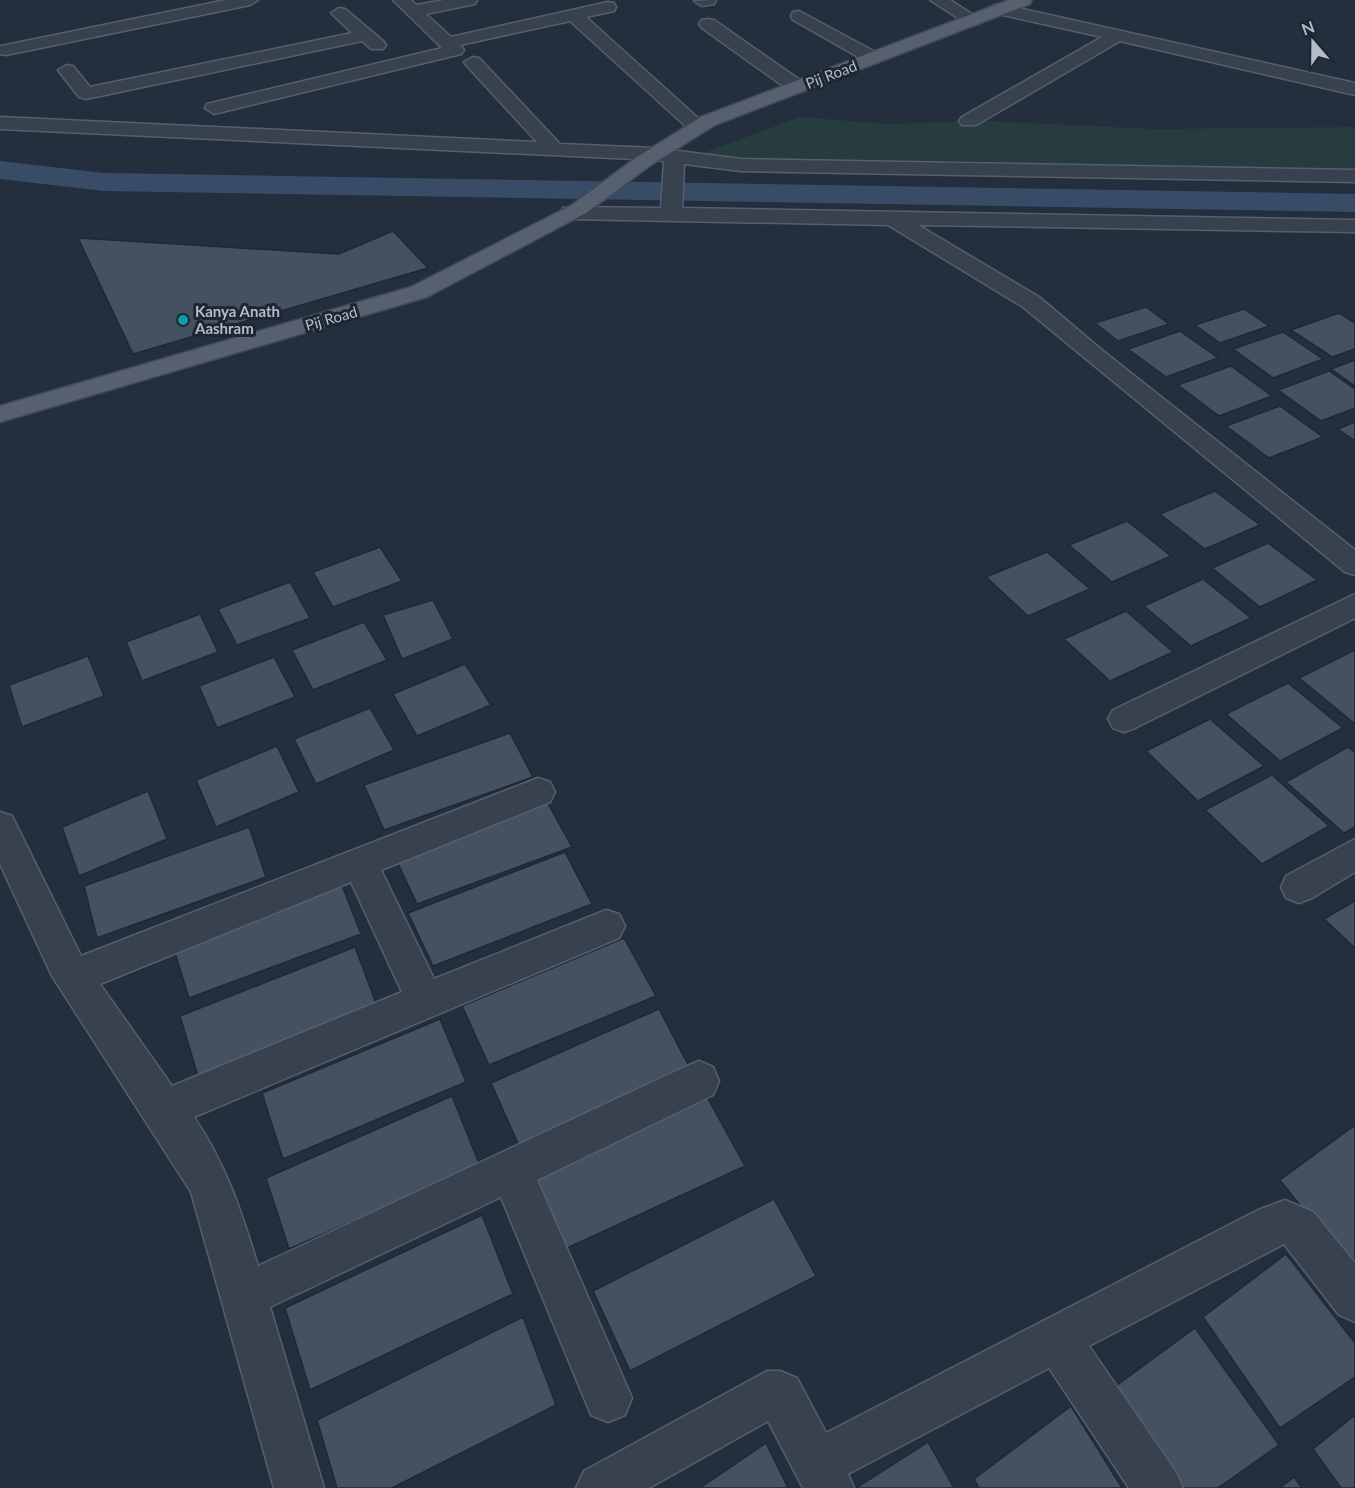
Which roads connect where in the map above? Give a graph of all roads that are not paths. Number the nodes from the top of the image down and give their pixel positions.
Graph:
1 (250, 0) edge
2 (469, 0) edge
3 (938, 0) edge
4 (1021, 0) edge
5 (194, 5) edge
6 (407, 5) edge
7 (608, 7) dead end
8 (1000, 9) junction
9 (339, 13) dead end
10 (575, 16) junction
11 (799, 16) dead end
12 (973, 20) junction
13 (708, 24) dead end
14 (1120, 34) junction
15 (365, 35) junction
16 (448, 44) junction
17 (6, 50) dead end
18 (171, 54) dead end
19 (873, 58) junction
20 (473, 62) dead end
21 (400, 63) junction
22 (67, 70) dead end
23 (187, 72) junction
24 (797, 87) junction
25 (1355, 89) edge
26 (214, 108) dead end
27 (969, 121) dead end
28 (0, 123) edge
29 (698, 127) junction
30 (555, 150) junction
31 (662, 159) junction
32 (1355, 176) edge
33 (575, 211) junction
34 (671, 212) junction
35 (893, 220) junction
36 (1355, 226) edge
37 (0, 414) edge
38 (1355, 565) edge
39 (1353, 609) edge
40 (1124, 719) dead end
41 (538, 792) dead end
42 (0, 826) edge
43 (1355, 854) edge
44 (360, 863) junction
45 (1299, 887) dead end
46 (606, 926) dead end
47 (74, 977) junction
48 (425, 1001) junction
49 (699, 1081) dead end
50 (164, 1110) junction
51 (511, 1170) junction
52 (245, 1296) junction
53 (1355, 1299) edge
54 (1056, 1338) junction
55 (608, 1398) dead end
56 (823, 1476) edge
57 (299, 1488) edge
58 (601, 1488) edge
59 (1158, 1488) edge

1 - 5 street
2 - 6 street
3 - 12 street
4 - 8 main road, Pij Road
5 - 17 street
6 - 16 street
7 - 10 street
8 - 12 main road, Pij Road
8 - 14 street
9 - 15 street
10 - 16 street
10 - 29 street
11 - 19 street
12 - 19 main road, Pij Road
13 - 24 street
14 - 25 street
14 - 27 street
15 - 21 street
15 - 23 street
16 - 21 street
18 - 23 street
19 - 24 main road, Pij Road
20 - 30 street
21 - 26 street
22 - 23 street
24 - 29 main road, Pij Road
28 - 30 street
29 - 31 main road, Pij Road
30 - 31 street
31 - 32 street
31 - 33 main road, Pij Road
31 - 34 street
33 - 34 street
33 - 37 main road, Pij Road
34 - 35 street
35 - 36 street
35 - 38 street
39 - 40 street
41 - 44 street
42 - 47 street
43 - 45 street
44 - 47 street
44 - 48 street
46 - 48 street
47 - 50 street
48 - 50 street
49 - 51 street
50 - 52 street
51 - 52 street
51 - 55 street
52 - 57 street
53 - 54 street
54 - 56 street
54 - 59 street
56 - 58 street

